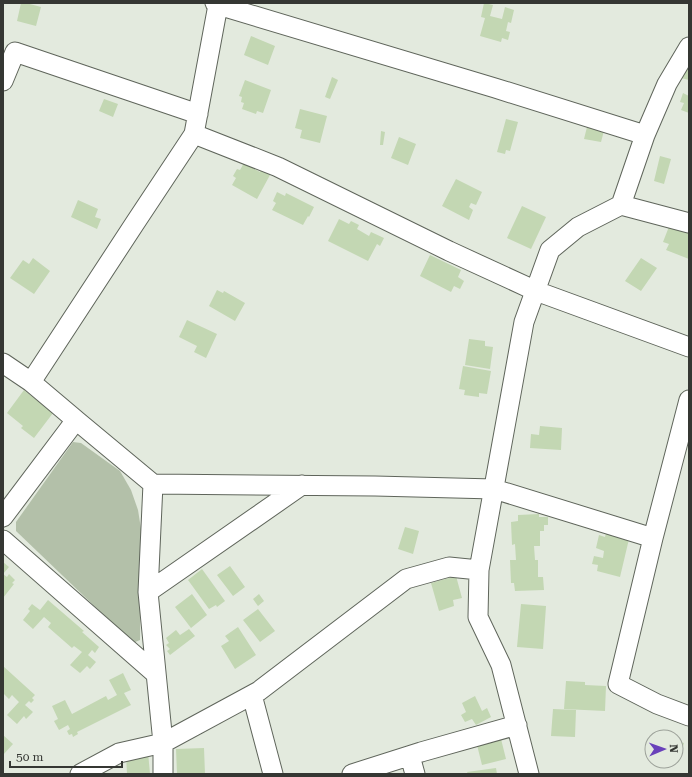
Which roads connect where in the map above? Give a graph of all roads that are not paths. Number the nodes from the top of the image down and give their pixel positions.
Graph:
1 (217, 4) edge
2 (689, 47) edge
3 (3, 81) edge
4 (198, 114) junction
5 (194, 134) junction
6 (645, 135) junction
7 (621, 205) junction
8 (689, 223) edge
9 (536, 291) junction
10 (689, 347) edge
11 (3, 363) edge
12 (31, 382) junction
13 (689, 400) edge
14 (76, 420) junction
15 (153, 484) junction
16 (302, 485) junction
17 (494, 489) junction
18 (3, 517) edge
19 (653, 538) junction
20 (3, 540) edge
21 (479, 570) junction
22 (148, 592) junction
23 (156, 674) junction
24 (252, 695) junction
25 (689, 716) edge
26 (517, 725) junction
27 (163, 743) junction
28 (410, 756) junction
29 (80, 774) edge
30 (164, 774) edge
31 (273, 774) edge
32 (352, 774) edge
33 (415, 774) edge
34 (529, 774) edge

1 - 4 street
1 - 6 street
2 - 6 street
3 - 4 street
4 - 5 street
5 - 9 street
5 - 12 street
6 - 7 street
7 - 8 street
7 - 9 street
9 - 10 street
9 - 17 street
11 - 12 street
12 - 14 street
13 - 19 street
14 - 15 street
14 - 18 street
15 - 16 street
15 - 22 street
16 - 17 street
16 - 22 street
17 - 19 street
17 - 21 street
19 - 25 street
20 - 23 street
21 - 24 street
21 - 26 street
22 - 23 street
23 - 27 street
24 - 27 street
24 - 31 street
26 - 28 street
26 - 34 street
27 - 29 street
27 - 30 street
28 - 32 street
28 - 33 street

